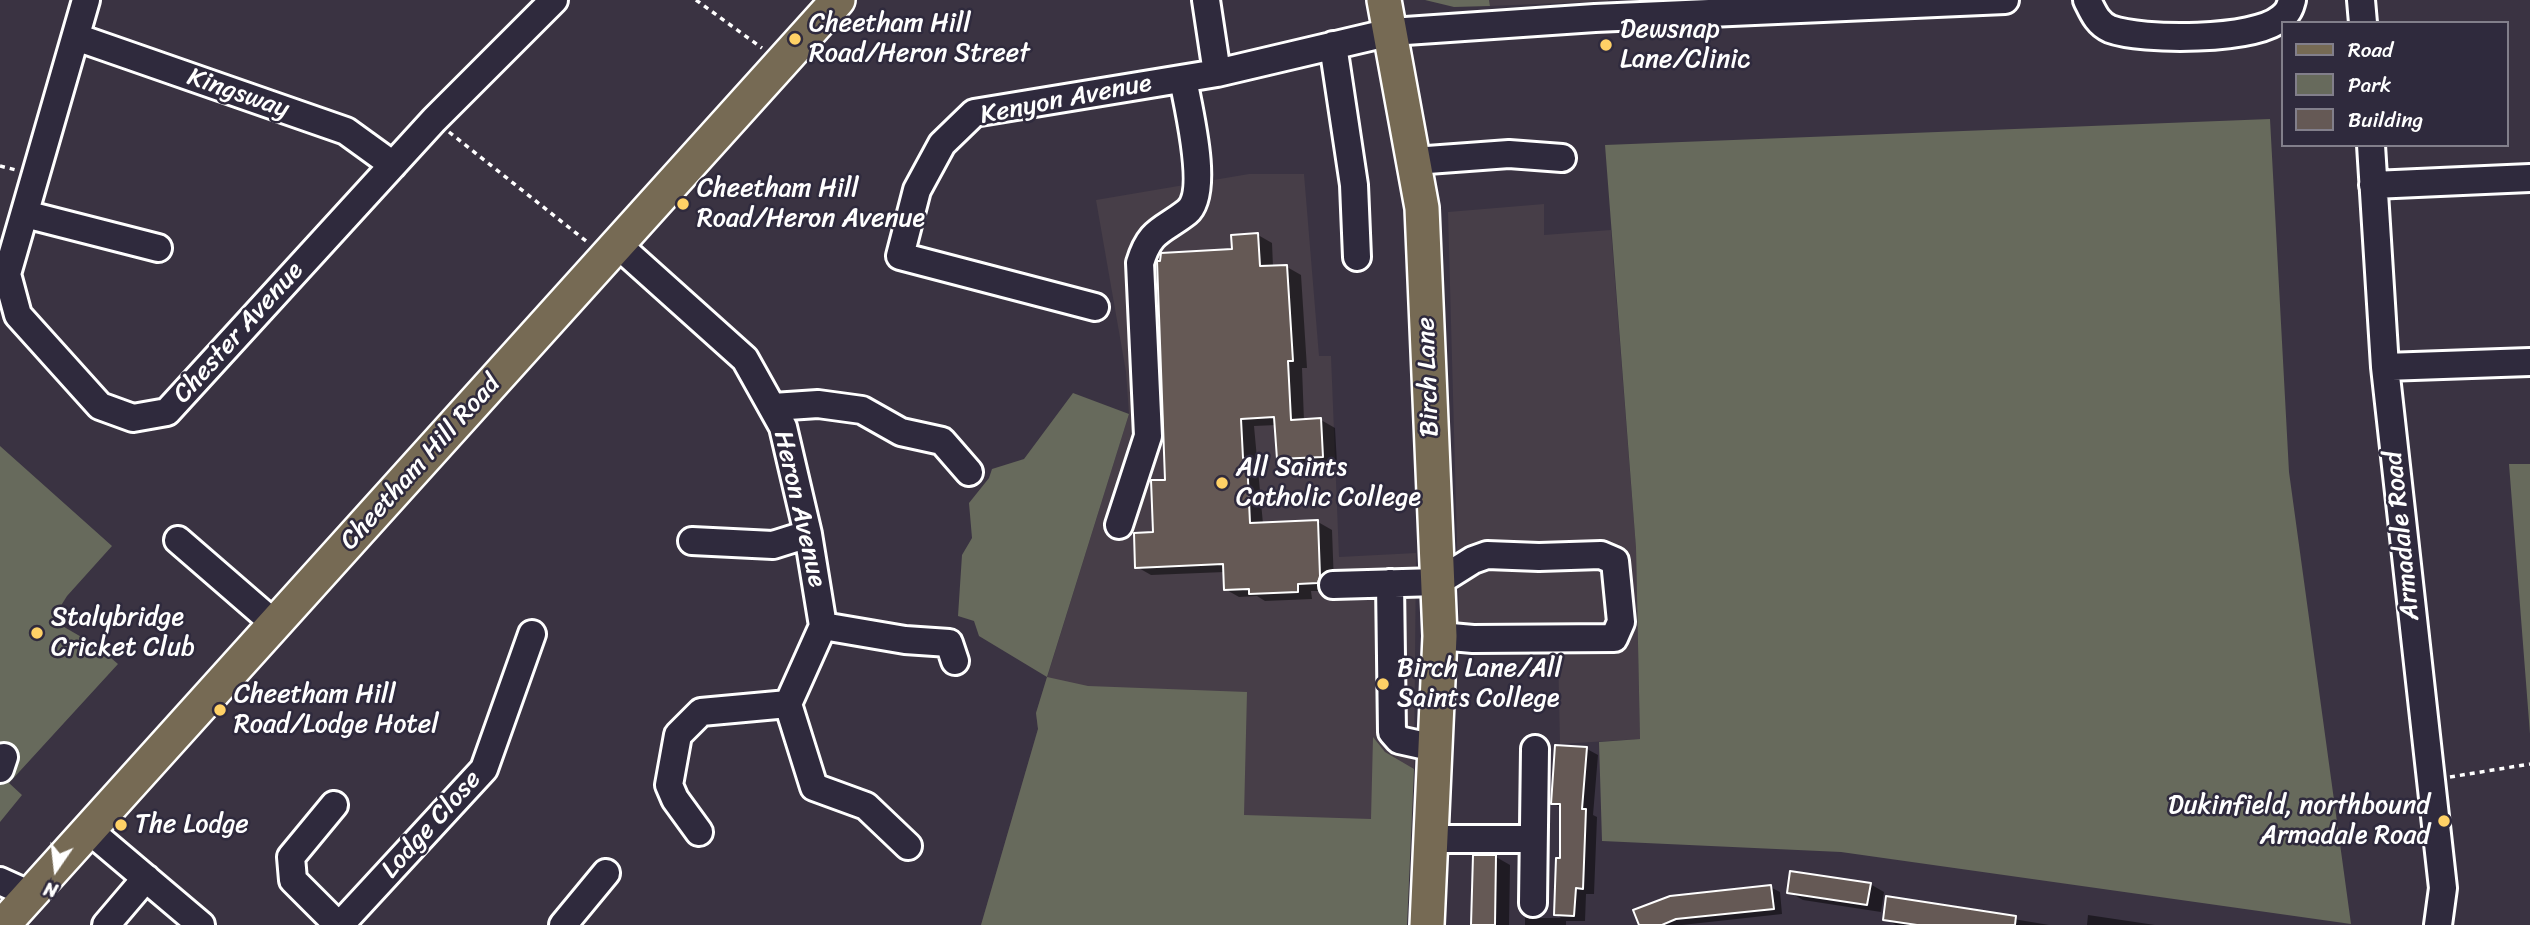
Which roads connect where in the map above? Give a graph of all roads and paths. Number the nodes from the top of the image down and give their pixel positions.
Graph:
1 (86, 0) edge
2 (554, 0) edge
3 (696, 0) edge
4 (838, 0) edge
5 (1206, 0) edge
6 (2005, 0) edge
7 (2087, 0) edge
8 (2292, 0) edge
9 (2361, 0) edge
10 (1864, 4) edge
11 (1594, 9) edge
12 (1388, 16) edge
13 (2363, 21) edge
14 (76, 37) junction
15 (1333, 45) junction
16 (782, 62) junction
17 (1217, 73) junction
18 (1183, 79) junction
19 (434, 120) junction
20 (2371, 147) edge
21 (1562, 158) dead end
22 (1414, 161) junction
23 (393, 164) junction
24 (2530, 178) edge
25 (2373, 185) junction
26 (25, 214) junction
27 (158, 248) dead end
28 (612, 251) junction
29 (1357, 257) dead end
30 (1095, 307) dead end
31 (2530, 362) edge
32 (2385, 366) junction
33 (773, 407) junction
34 (969, 472) dead end
35 (1119, 525) dead end
36 (808, 534) junction
37 (178, 540) dead end
38 (692, 541) dead end
39 (1438, 582) junction
40 (1390, 583) junction
41 (1333, 585) dead end
42 (276, 625) junction
43 (823, 626) junction
44 (532, 634) dead end
45 (1440, 636) junction
46 (955, 661) dead end
47 (788, 704) junction
48 (1435, 748) junction
49 (1535, 749) dead end
50 (2530, 764) edge
51 (2431, 780) junction
52 (334, 806) dead end
53 (90, 831) junction
54 (699, 832) dead end
55 (1431, 839) junction
56 (1532, 839) junction
57 (908, 846) dead end
58 (606, 873) dead end
59 (146, 878) junction
60 (0, 881) edge
61 (31, 895) junction
62 (1533, 903) dead end
63 (3, 925) edge
64 (106, 925) edge
65 (201, 925) edge
66 (339, 925) edge
67 (563, 925) edge
68 (1427, 925) edge
69 (2438, 925) edge

1 - 14 street, Chester Avenue
2 - 19 street, Chester Avenue
3 - 16 path
4 - 16 main road, Cheetham Hill Road
5 - 17 street
6 - 10 street, Kenyon Avenue
7 - 8 street
9 - 13 street
10 - 11 street, Kenyon Avenue
11 - 12 street, Kenyon Avenue
12 - 15 street, Kenyon Avenue
12 - 22 main road, Birch Lane
14 - 23 street, Kingsway
14 - 26 street, Chester Avenue
15 - 17 street, Kenyon Avenue
15 - 29 street
16 - 28 main road, Cheetham Hill Road
17 - 18 street, Kenyon Avenue
18 - 30 street, Kenyon Avenue
18 - 35 street
19 - 23 street, Chester Avenue
19 - 28 path
20 - 25 street, Armadale Road
21 - 22 street
22 - 39 main road, Birch Lane
23 - 26 street, Chester Avenue
24 - 25 street
25 - 32 street, Armadale Road
26 - 27 street
28 - 33 street, Heron Avenue
28 - 42 main road, Cheetham Hill Road
31 - 32 street
32 - 51 street, Armadale Road
33 - 34 street
33 - 36 street, Heron Avenue
36 - 38 street
36 - 43 street, Heron Avenue
37 - 42 street
39 - 40 street
39 - 45 main road, Birch Lane
39 - 45 street
40 - 41 street
40 - 48 street
42 - 53 main road, Cheetham Hill Road
43 - 46 street
43 - 47 street
44 - 66 street, Lodge Close
45 - 48 main road, Birch Lane
47 - 54 street
47 - 57 street
48 - 55 main road, Birch Lane
49 - 56 street
50 - 51 path
51 - 69 street, Armadale Road
52 - 66 street
53 - 59 street
53 - 61 main road, Cheetham Hill Road
55 - 56 street
55 - 68 main road, Birch Lane
56 - 62 street
58 - 67 street
59 - 64 street
59 - 65 street
60 - 61 street
61 - 63 main road, Cheetham Hill Road

